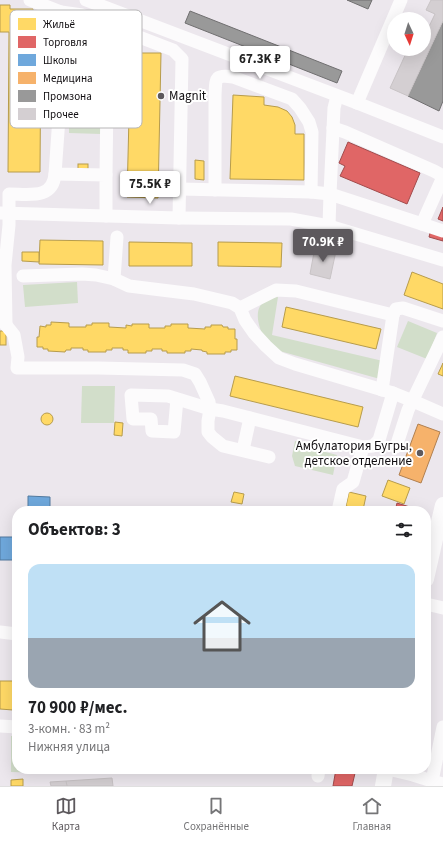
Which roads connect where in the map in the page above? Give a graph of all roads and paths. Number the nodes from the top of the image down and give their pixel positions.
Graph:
1 (30, 0) edge
2 (401, 0) edge
3 (93, 1) edge
4 (56, 10) edge
5 (116, 10) edge
6 (142, 20) edge
7 (142, 38) edge
8 (337, 96) junction
9 (357, 103) junction
10 (58, 128) edge
11 (107, 128) edge
12 (334, 128) junction
13 (443, 137) edge
14 (312, 142) junction
15 (332, 144) junction
16 (55, 174) junction
17 (106, 175) junction
18 (443, 176) edge
19 (180, 189) junction
20 (215, 190) junction
21 (5, 192) edge
22 (311, 192) junction
23 (330, 194) junction
24 (5, 213) edge
25 (106, 216) junction
26 (179, 218) junction
27 (422, 224) junction
28 (329, 226) junction
29 (443, 231) edge
30 (117, 237) dead end
31 (443, 260) edge
32 (23, 276) dead end
33 (114, 279) junction
34 (240, 308) junction
35 (393, 315) junction
36 (443, 321) edge
37 (3, 325) edge
38 (443, 337) edge
39 (387, 392) junction
40 (177, 399) dead end
41 (413, 401) junction
42 (210, 409) junction
43 (443, 414) edge
44 (250, 418) junction
45 (362, 447) junction
46 (396, 447) dead end
47 (243, 450) junction
48 (269, 457) dead end
49 (339, 506) edge
50 (443, 506) edge
51 (431, 558) edge
52 (431, 605) edge
53 (443, 608) edge
54 (0, 632) edge
55 (12, 633) edge
56 (0, 726) edge
57 (12, 727) edge
58 (443, 727) edge
59 (386, 774) edge
60 (409, 774) edge
61 (438, 783) edge
62 (383, 786) edge

1 - 4 street
2 - 9 street
3 - 5 street
6 - 8 street
7 - 19 street
8 - 9 street
8 - 12 street
9 - 13 street
10 - 16 street
11 - 17 street
12 - 15 street
12 - 18 street
14 - 15 street
14 - 20 street
14 - 22 street
15 - 23 street
16 - 17 street
16 - 21 street
17 - 25 street
18 - 27 street
19 - 20 street
19 - 26 street
20 - 22 street
21 - 24 street
22 - 23 street
23 - 27 street
23 - 28 street
24 - 25 street
24 - 37 street
25 - 26 street
26 - 28 street
27 - 29 street
28 - 31 street
30 - 33 street
32 - 33 street
33 - 34 street
34 - 35 street
34 - 39 street
35 - 36 street
35 - 39 street
37 - 42 street
38 - 41 street
39 - 41 street
39 - 45 street
40 - 42 street
41 - 43 street
41 - 46 street
42 - 44 street
42 - 47 street
44 - 45 street
44 - 47 street
45 - 49 street
47 - 48 street
50 - 51 main road
52 - 53 street
54 - 55 street
56 - 57 street
58 - 61 street
59 - 62 main road
60 - 61 street

